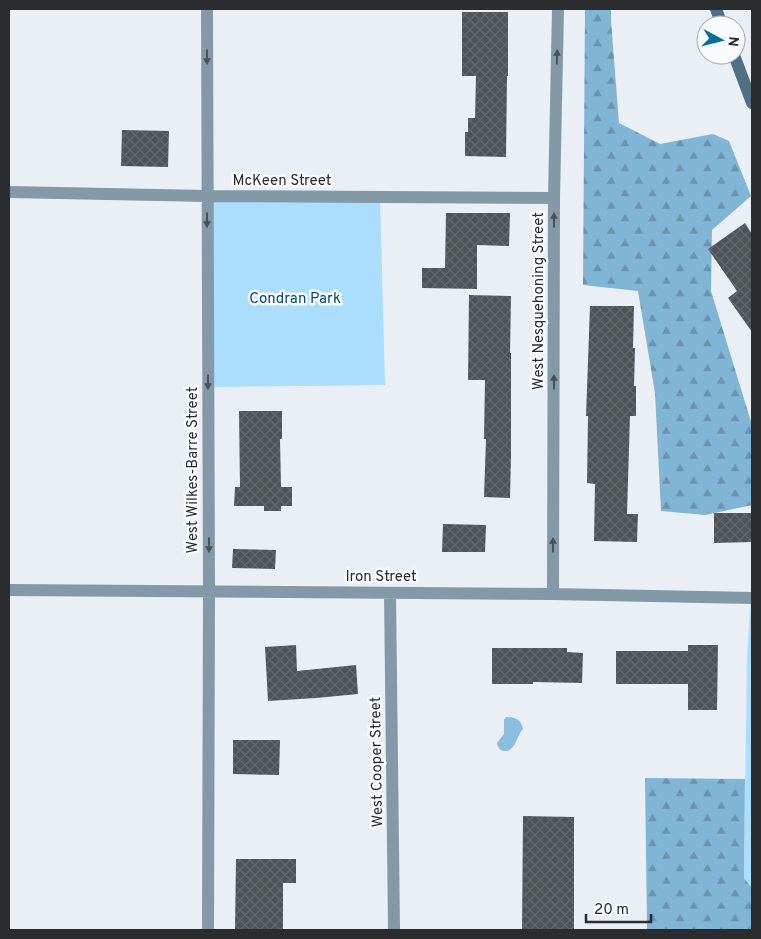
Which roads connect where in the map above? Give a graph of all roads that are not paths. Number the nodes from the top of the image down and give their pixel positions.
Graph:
1 (207, 9) edge
2 (558, 9) edge
3 (738, 65) edge
4 (752, 103) edge
5 (9, 192) edge
6 (207, 196) junction
7 (554, 198) junction
8 (9, 590) edge
9 (209, 592) junction
10 (390, 593) junction
11 (553, 594) junction
12 (752, 598) edge
13 (208, 930) edge
14 (394, 930) edge

1 -> 6 street, West Wilkes-Barre Street
7 -> 2 street, West Nesquehoning Street
3 - 4 street
5 - 6 street, McKeen Street
6 - 7 street, McKeen Street
6 -> 9 street, West Wilkes-Barre Street
11 -> 7 street, West Nesquehoning Street
8 - 9 street, Iron Street
9 - 10 street, Iron Street
9 - 13 street, West Wilkes-Barre Street
10 - 11 street, Iron Street
10 - 14 street, West Cooper Street
11 - 12 street, Iron Street

